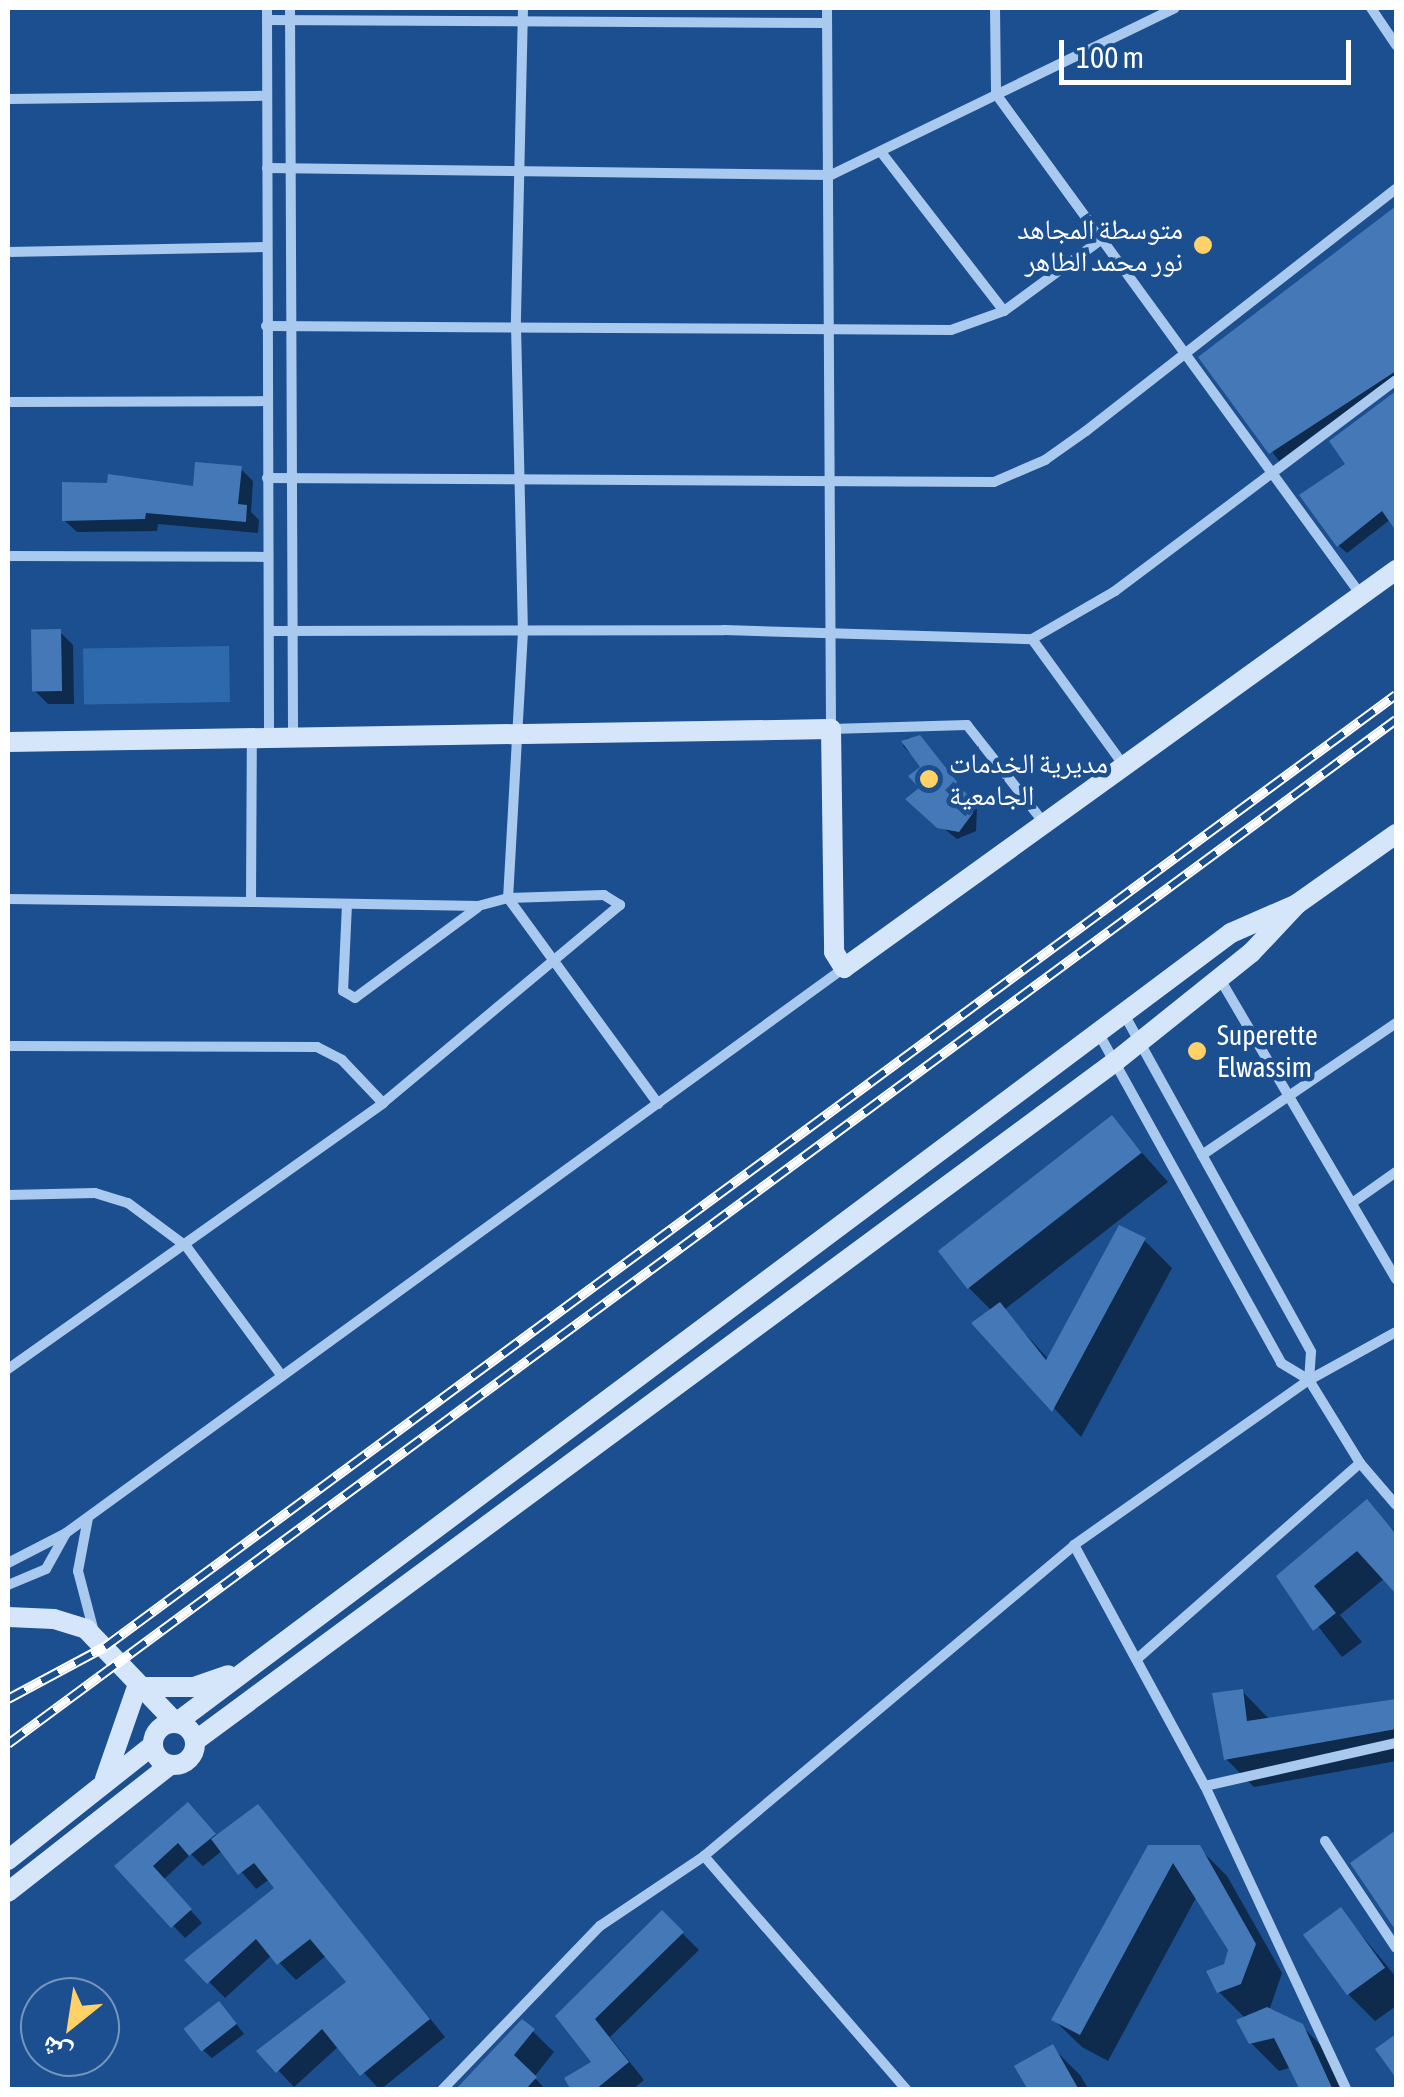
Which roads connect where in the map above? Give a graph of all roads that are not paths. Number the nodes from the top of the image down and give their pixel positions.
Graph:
1 (267, 8) edge
2 (290, 8) edge
3 (523, 8) edge
4 (827, 8) edge
5 (995, 8) edge
6 (1175, 8) edge
7 (1371, 8) edge
8 (1156, 13) edge
9 (267, 20) junction
10 (290, 20) junction
11 (523, 22) junction
12 (827, 23) junction
13 (1396, 45) edge
14 (996, 94) junction
15 (264, 96) junction
16 (8, 98) edge
17 (882, 152) junction
18 (267, 168) junction
19 (289, 170) junction
20 (517, 171) junction
21 (831, 175) junction
22 (1396, 189) edge
23 (1102, 239) junction
24 (267, 248) junction
25 (8, 252) edge
26 (1004, 311) junction
27 (516, 325) junction
28 (266, 326) junction
29 (293, 326) junction
30 (829, 330) junction
31 (1184, 352) junction
32 (1396, 380) edge
33 (266, 401) junction
34 (8, 402) edge
35 (1270, 476) junction
36 (292, 477) junction
37 (267, 478) junction
38 (519, 478) junction
39 (826, 480) junction
40 (8, 556) edge
41 (267, 556) junction
42 (1396, 570) edge
43 (1361, 595) junction
44 (269, 631) junction
45 (523, 631) junction
46 (291, 632) junction
47 (833, 632) junction
48 (1032, 639) junction
49 (831, 728) junction
50 (260, 734) junction
51 (293, 734) junction
52 (519, 737) junction
53 (8, 742) edge
54 (1126, 768) junction
55 (1044, 823) junction
56 (1396, 834) edge
57 (508, 898) junction
58 (8, 899) edge
59 (251, 902) junction
60 (347, 904) junction
61 (1297, 904) junction
62 (479, 906) junction
63 (555, 963) junction
64 (844, 968) junction
65 (1220, 979) junction
66 (1124, 1014) junction
67 (1396, 1023) edge
68 (1098, 1034) junction
69 (1144, 1040) junction
70 (8, 1046) edge
71 (1116, 1061) junction
72 (1288, 1097) junction
73 (382, 1104) junction
74 (658, 1104) junction
75 (1202, 1155) junction
76 (1396, 1172) edge
77 (8, 1195) edge
78 (1352, 1203) junction
79 (186, 1246) junction
80 (1396, 1280) edge
81 (1396, 1332) edge
82 (8, 1369) edge
83 (282, 1374) junction
84 (1310, 1380) junction
85 (1360, 1463) junction
86 (1396, 1505) edge
87 (88, 1516) junction
88 (66, 1533) junction
89 (1074, 1545) junction
90 (8, 1563) edge
91 (8, 1585) edge
92 (8, 1606) edge
93 (8, 1616) edge
94 (37, 1616) junction
95 (96, 1638) junction
96 (1137, 1659) junction
97 (261, 1660) junction
98 (137, 1687) junction
99 (176, 1723) junction
100 (154, 1740) junction
101 (195, 1740) junction
102 (1396, 1743) edge
103 (170, 1765) junction
104 (1204, 1786) junction
105 (100, 1787) junction
106 (1325, 1841) dead end
107 (704, 1856) junction
108 (8, 1860) edge
109 (8, 1892) edge
110 (1396, 1948) edge
111 (442, 2090) edge
112 (907, 2090) edge
113 (1347, 2090) edge

1 - 9 street
2 - 10 street
3 - 11 street
4 - 12 street
5 - 14 street
6 - 8 street
7 - 13 street
8 - 14 street
9 - 10 street
9 - 15 street
10 - 11 street
10 - 19 street
11 - 12 street
11 - 20 street
12 - 21 street
14 - 17 street
14 - 23 street
15 - 16 street
15 - 18 street
17 - 21 street
17 - 26 street
18 - 19 street
18 - 24 street
19 - 20 street
19 - 29 street
20 - 21 street
20 - 27 street
21 - 30 street
22 - 31 street
23 - 26 street
23 - 31 street
24 - 25 street
24 - 28 street
26 - 30 street
27 - 29 street
27 - 30 street
27 - 38 street
28 - 29 street
28 - 33 street
29 - 36 street
30 - 39 street
31 - 35 street
31 - 39 street
32 - 35 street
33 - 34 street
33 - 37 street
35 - 43 street
35 - 48 street
36 - 37 street
36 - 38 street
36 - 46 street
37 - 41 street
38 - 39 street
38 - 45 street
39 - 47 street
40 - 41 street
41 - 44 street
42 - 43 street
43 - 54 street
44 - 46 street
44 - 50 street
45 - 46 street
45 - 47 street
45 - 52 street
46 - 51 street
47 - 48 street
47 - 49 street
48 - 54 street
49 - 52 street
49 - 55 street
49 - 64 street
50 - 51 street
50 - 53 street
50 - 59 street
51 - 52 street
52 - 57 street
54 - 55 street
55 - 64 street
56 - 61 street
57 - 62 street
57 - 63 street
57 - 63 street
58 - 59 street
59 - 60 street
60 - 62 street
60 - 62 street
61 - 65 street
61 - 66 street
63 - 73 street
63 - 74 street
64 - 74 street
65 - 69 street
65 - 72 street
66 - 68 street
66 - 69 street
67 - 72 street
68 - 71 street
68 - 97 street
69 - 71 street
69 - 75 street
70 - 73 street
71 - 84 street
71 - 101 street
72 - 75 street
72 - 78 street
73 - 79 street
74 - 83 street
75 - 84 street
76 - 78 street
77 - 79 street
78 - 80 street
79 - 82 street
79 - 83 street
81 - 84 street
83 - 87 street
84 - 85 street
84 - 89 street
85 - 86 street
85 - 96 street
87 - 88 street
87 - 95 street
88 - 90 street
88 - 91 street
89 - 96 street
89 - 107 street
92 - 94 street
93 - 94 street
94 - 95 street
95 - 98 street
96 - 104 street
97 - 98 street
97 - 99 street
98 - 99 street
98 - 100 street
98 - 105 street
99 - 100 street
99 - 101 street
100 - 103 street
100 - 105 street
101 - 103 street
102 - 104 street
103 - 109 street
104 - 113 street
105 - 108 street
106 - 110 street
107 - 111 street
107 - 112 street

